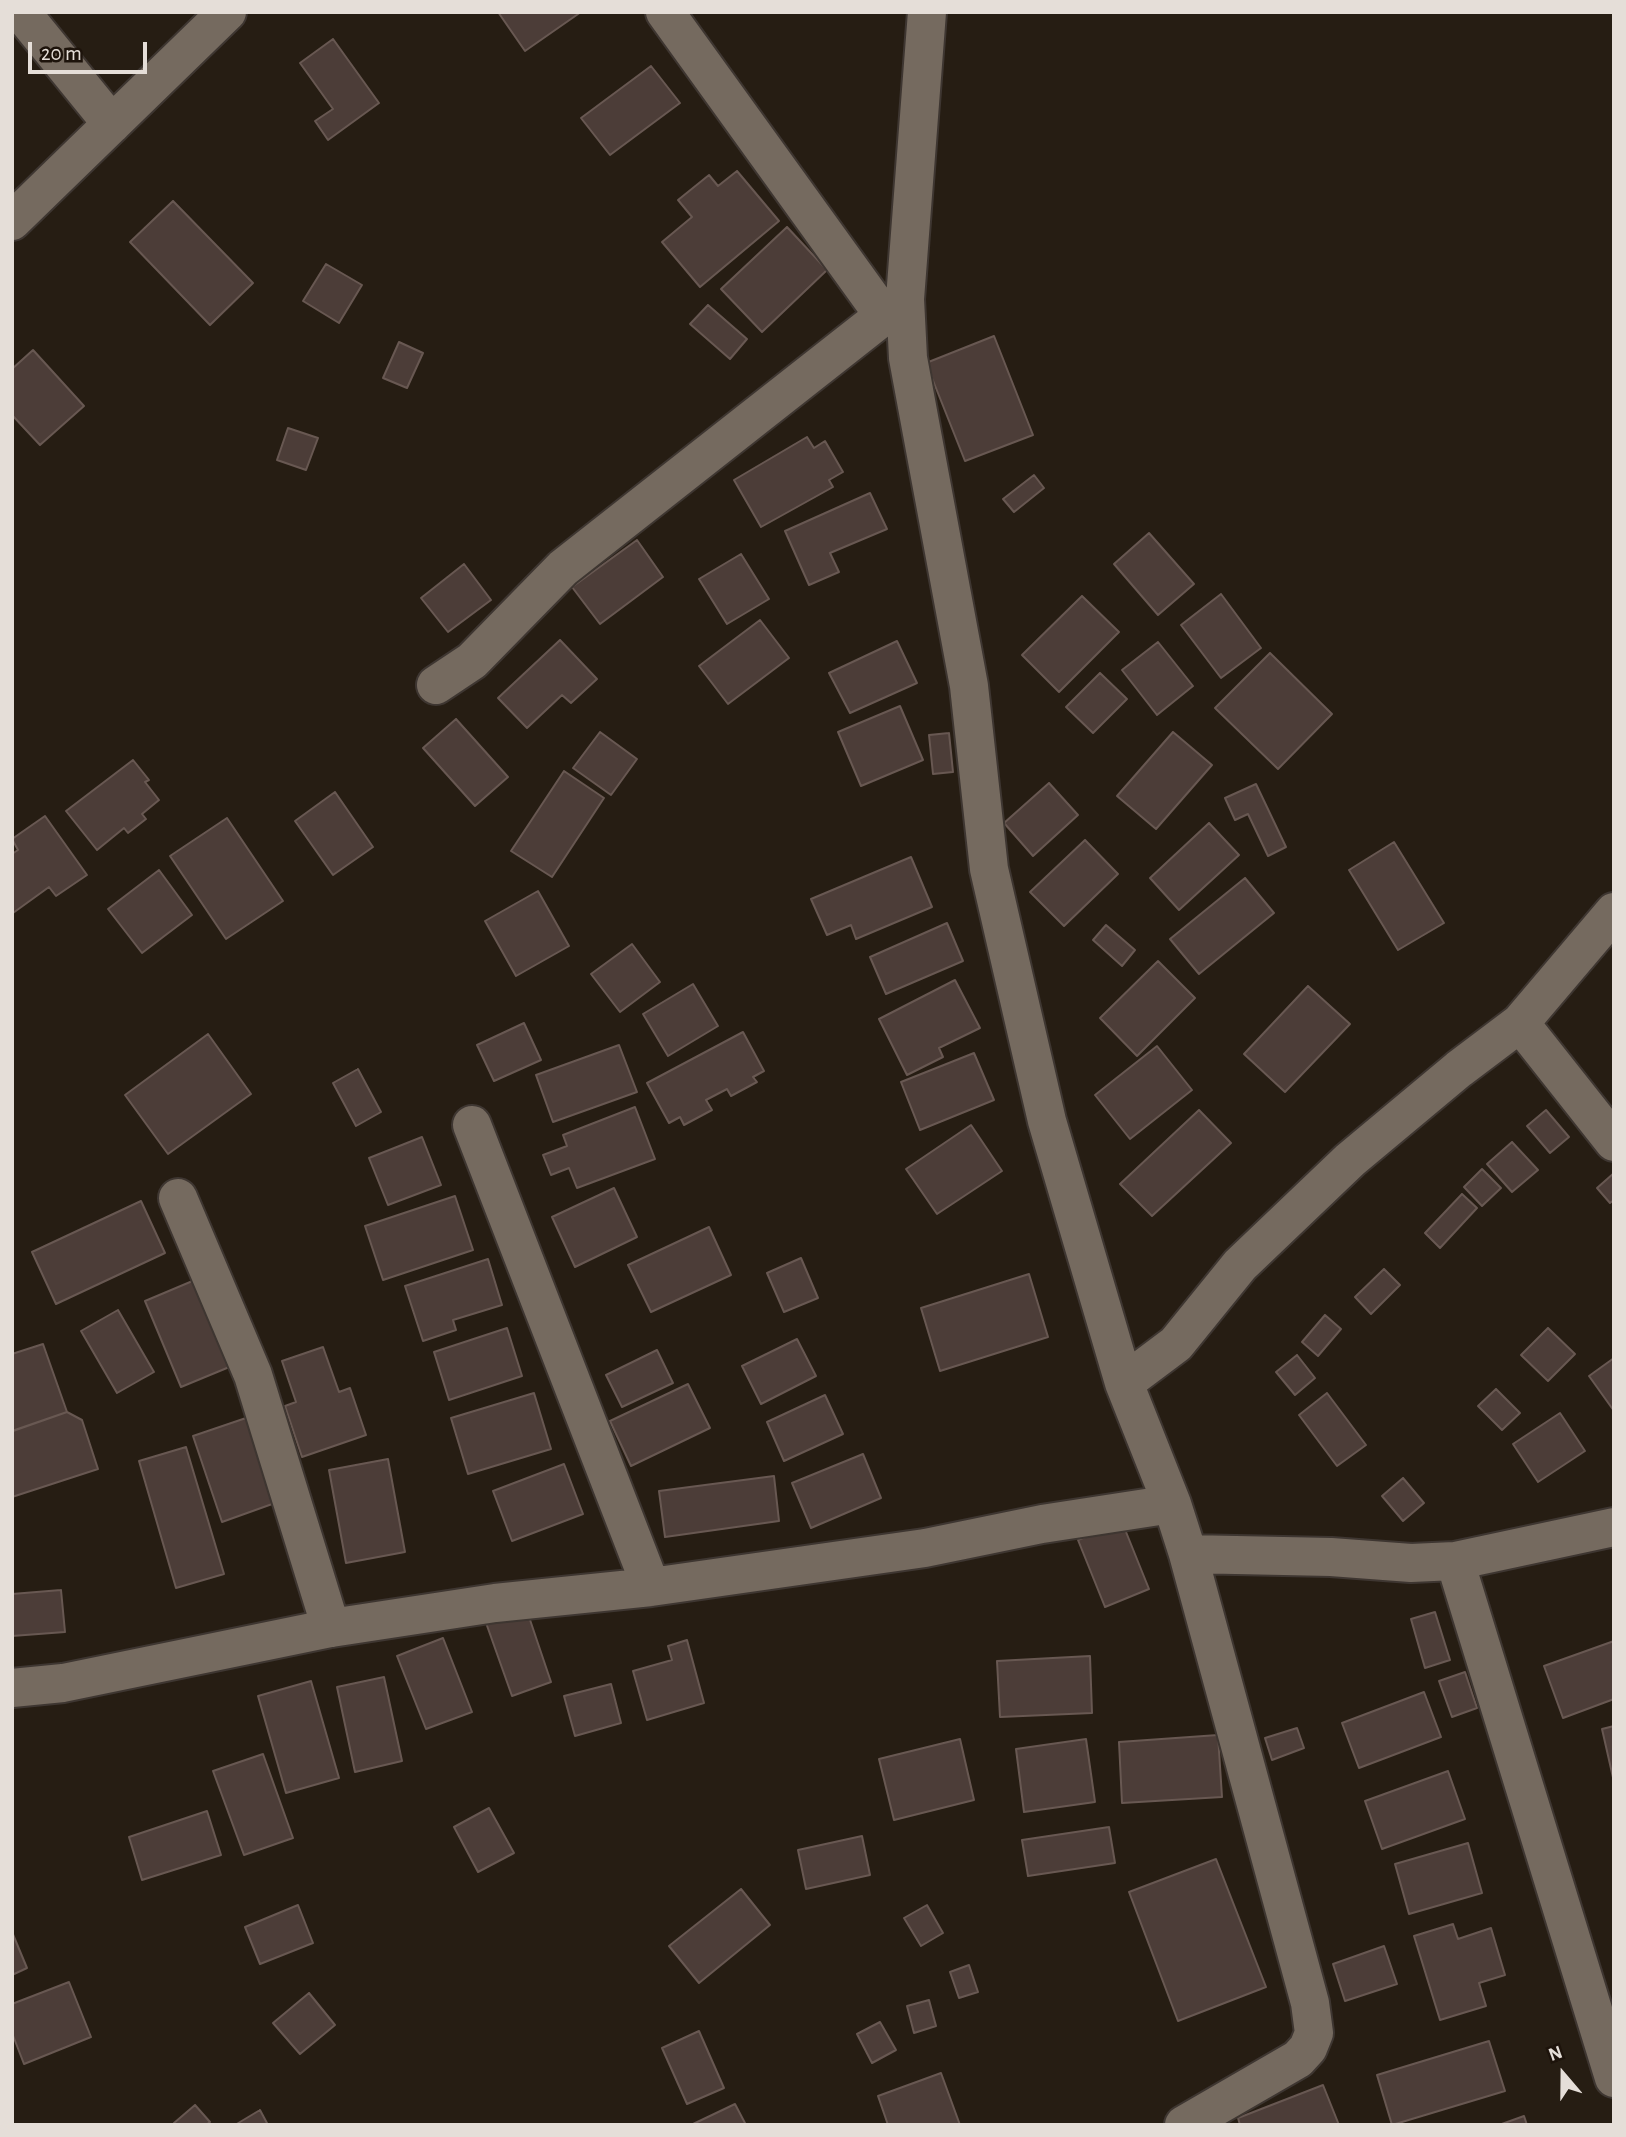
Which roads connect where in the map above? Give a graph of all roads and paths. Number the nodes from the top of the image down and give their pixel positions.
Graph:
1 (21, 12) edge
2 (227, 12) edge
3 (665, 12) edge
4 (927, 12) edge
5 (112, 124) junction
6 (12, 221) edge
7 (895, 307) junction
8 (436, 685) dead end
9 (1614, 912) edge
10 (1520, 1023) junction
11 (472, 1125) dead end
12 (1614, 1142) edge
13 (178, 1198) dead end
14 (1124, 1383) junction
15 (1172, 1504) junction
16 (1614, 1527) edge
17 (1188, 1554) junction
18 (1455, 1561) junction
19 (650, 1587) junction
20 (331, 1628) junction
21 (12, 1688) edge
22 (1614, 2078) edge
23 (1184, 2125) edge

1 - 5 street
2 - 5 street
3 - 7 street
4 - 7 street
5 - 6 street
7 - 8 street
7 - 14 street
9 - 10 street
10 - 12 street
10 - 14 street
11 - 19 street
13 - 20 street
14 - 15 street
15 - 17 street
15 - 19 street
16 - 18 street
17 - 18 street
17 - 23 street
18 - 22 street
19 - 20 street
20 - 21 street

